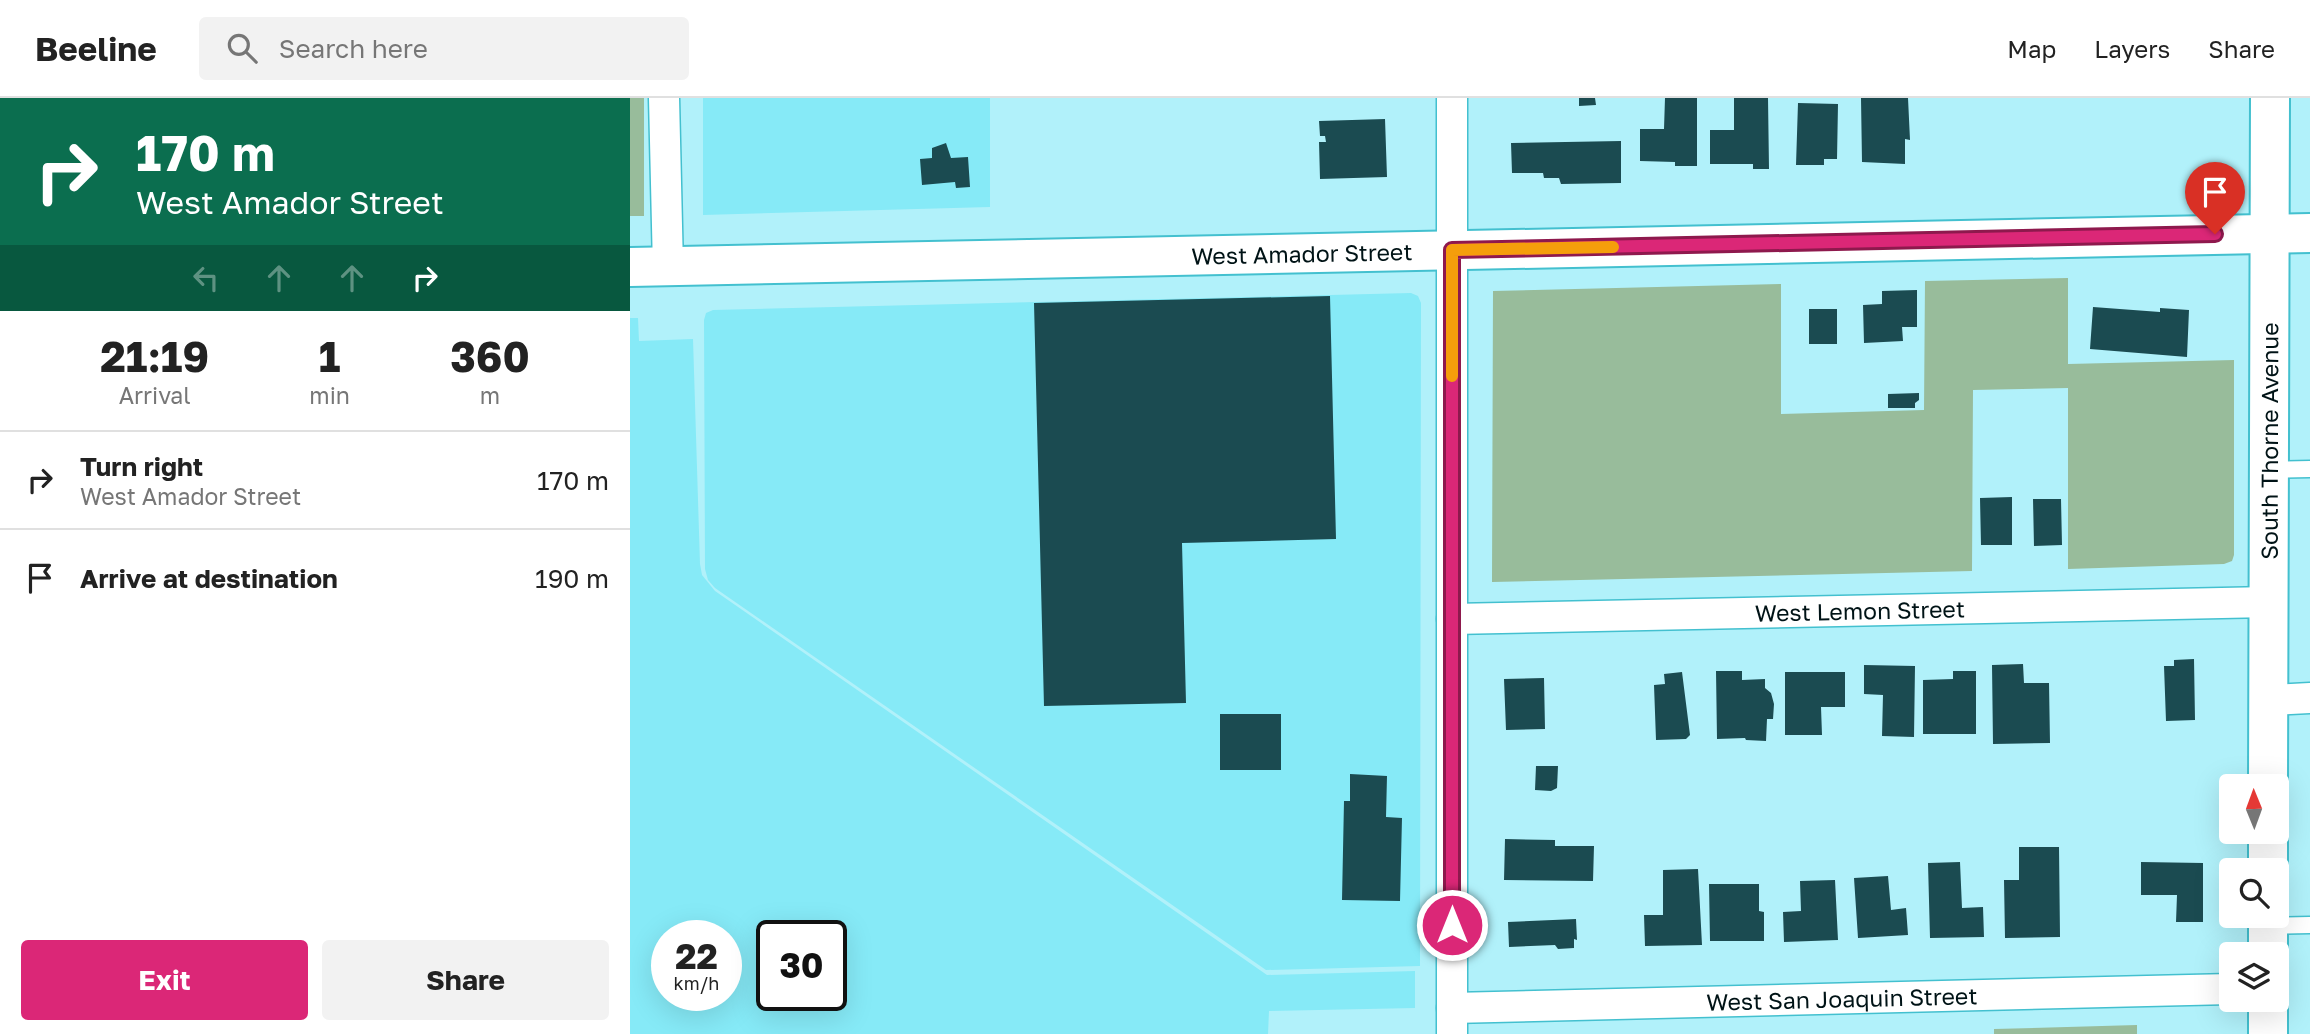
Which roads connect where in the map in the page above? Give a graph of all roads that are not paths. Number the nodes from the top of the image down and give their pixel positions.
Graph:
1 (664, 98) edge
2 (1452, 98) edge
3 (2270, 98) edge
4 (2269, 233) junction
5 (2310, 233) edge
6 (1452, 250) junction
7 (630, 267) edge
8 (668, 268) junction
9 (2310, 469) edge
10 (2269, 470) junction
11 (2269, 603) junction
12 (1452, 619) junction
13 (2310, 698) edge
14 (2269, 700) junction
15 (2268, 774) edge
16 (2310, 925) edge
17 (2268, 932) edge
18 (2219, 989) edge
19 (2268, 1012) edge
20 (1452, 1021) edge
21 (2268, 1034) edge

1 - 8 street
2 - 6 street
3 - 4 main road, South Thorne Avenue
4 - 5 main road, West Amador Street
4 - 6 main road, West Amador Street
4 - 10 main road, South Thorne Avenue
6 - 8 main road, West Amador Street
6 - 12 street
7 - 8 main road, West Amador Street
9 - 10 lane
10 - 11 main road, South Thorne Avenue
11 - 12 street, West Lemon Street
11 - 14 main road, South Thorne Avenue
12 - 20 street
13 - 14 street
14 - 15 main road, South Thorne Avenue
16 - 17 lane
18 - 20 street, West San Joaquin Street
19 - 21 main road

